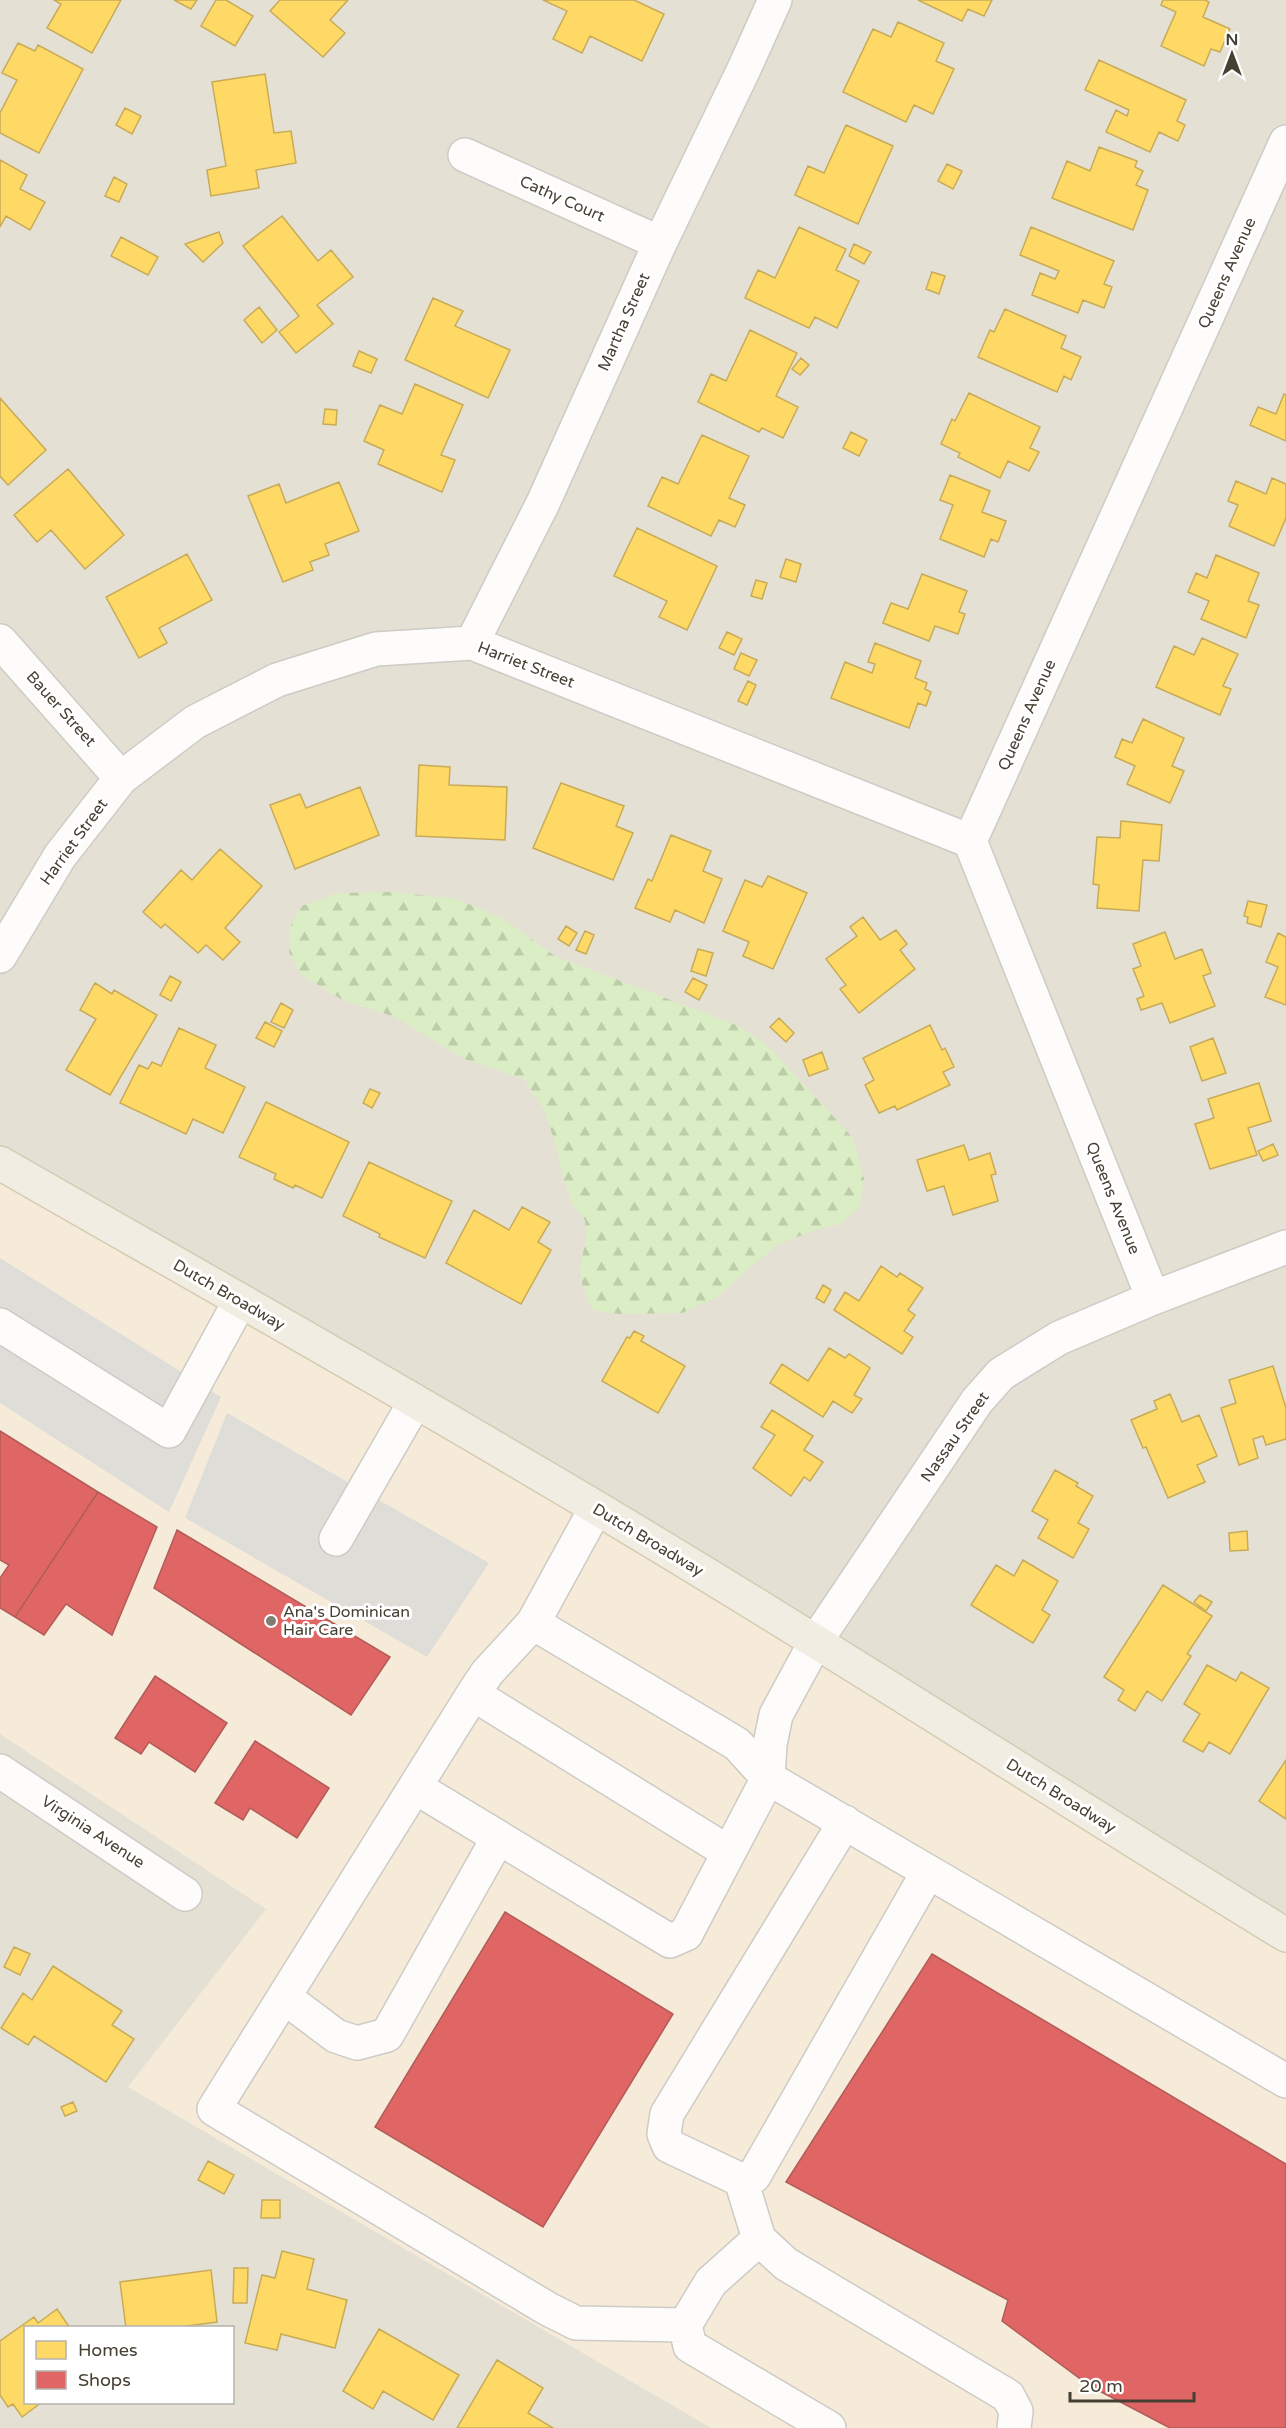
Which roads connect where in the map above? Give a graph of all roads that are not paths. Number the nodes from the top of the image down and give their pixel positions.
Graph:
1 (775, 0) edge
2 (1286, 141) edge
3 (465, 154) dead end
4 (660, 243) junction
5 (0, 641) edge
6 (471, 643) junction
7 (122, 778) junction
8 (970, 841) junction
9 (0, 956) edge
10 (0, 1163) edge
11 (1286, 1247) edge
12 (1153, 1298) junction
13 (240, 1301) junction
14 (0, 1325) edge
15 (416, 1402) junction
16 (596, 1509) junction
17 (336, 1539) dead end
18 (533, 1623) junction
19 (816, 1641) junction
20 (473, 1694) junction
21 (0, 1772) edge
22 (768, 1778) junction
23 (415, 1787) junction
24 (845, 1822) junction
25 (498, 1838) junction
26 (728, 1852) junction
27 (928, 1872) junction
28 (185, 1894) dead end
29 (1286, 1935) edge
30 (284, 1997) junction
31 (1286, 2081) edge
32 (741, 2180) junction
33 (759, 2239) junction
34 (685, 2325) junction
35 (829, 2428) edge
36 (1014, 2428) edge

1 - 4 street, Martha Street
2 - 8 street, Queens Avenue
3 - 4 street, Cathy Court
4 - 6 street, Martha Street
5 - 7 street, Bauer Street
6 - 7 street, Harriet Street
6 - 8 street, Harriet Street
7 - 9 street, Harriet Street
8 - 12 street, Queens Avenue
10 - 13 main road, Dutch Broadway
11 - 12 street, Nassau Street
12 - 19 street, Nassau Street
13 - 14 street
13 - 15 main road, Dutch Broadway
15 - 16 main road, Dutch Broadway
15 - 17 street
16 - 18 street
16 - 19 main road, Dutch Broadway
18 - 20 street
18 - 22 street
19 - 22 street, Nassau Street
19 - 29 main road, Dutch Broadway
20 - 23 street
20 - 26 street
21 - 28 street, Virginia Avenue
22 - 24 street
22 - 26 street
23 - 25 street
23 - 30 street
24 - 27 street
24 - 32 street
25 - 26 street
25 - 30 street
27 - 31 street
27 - 32 street
30 - 34 street
32 - 33 street
33 - 34 street
33 - 36 street
34 - 35 street

